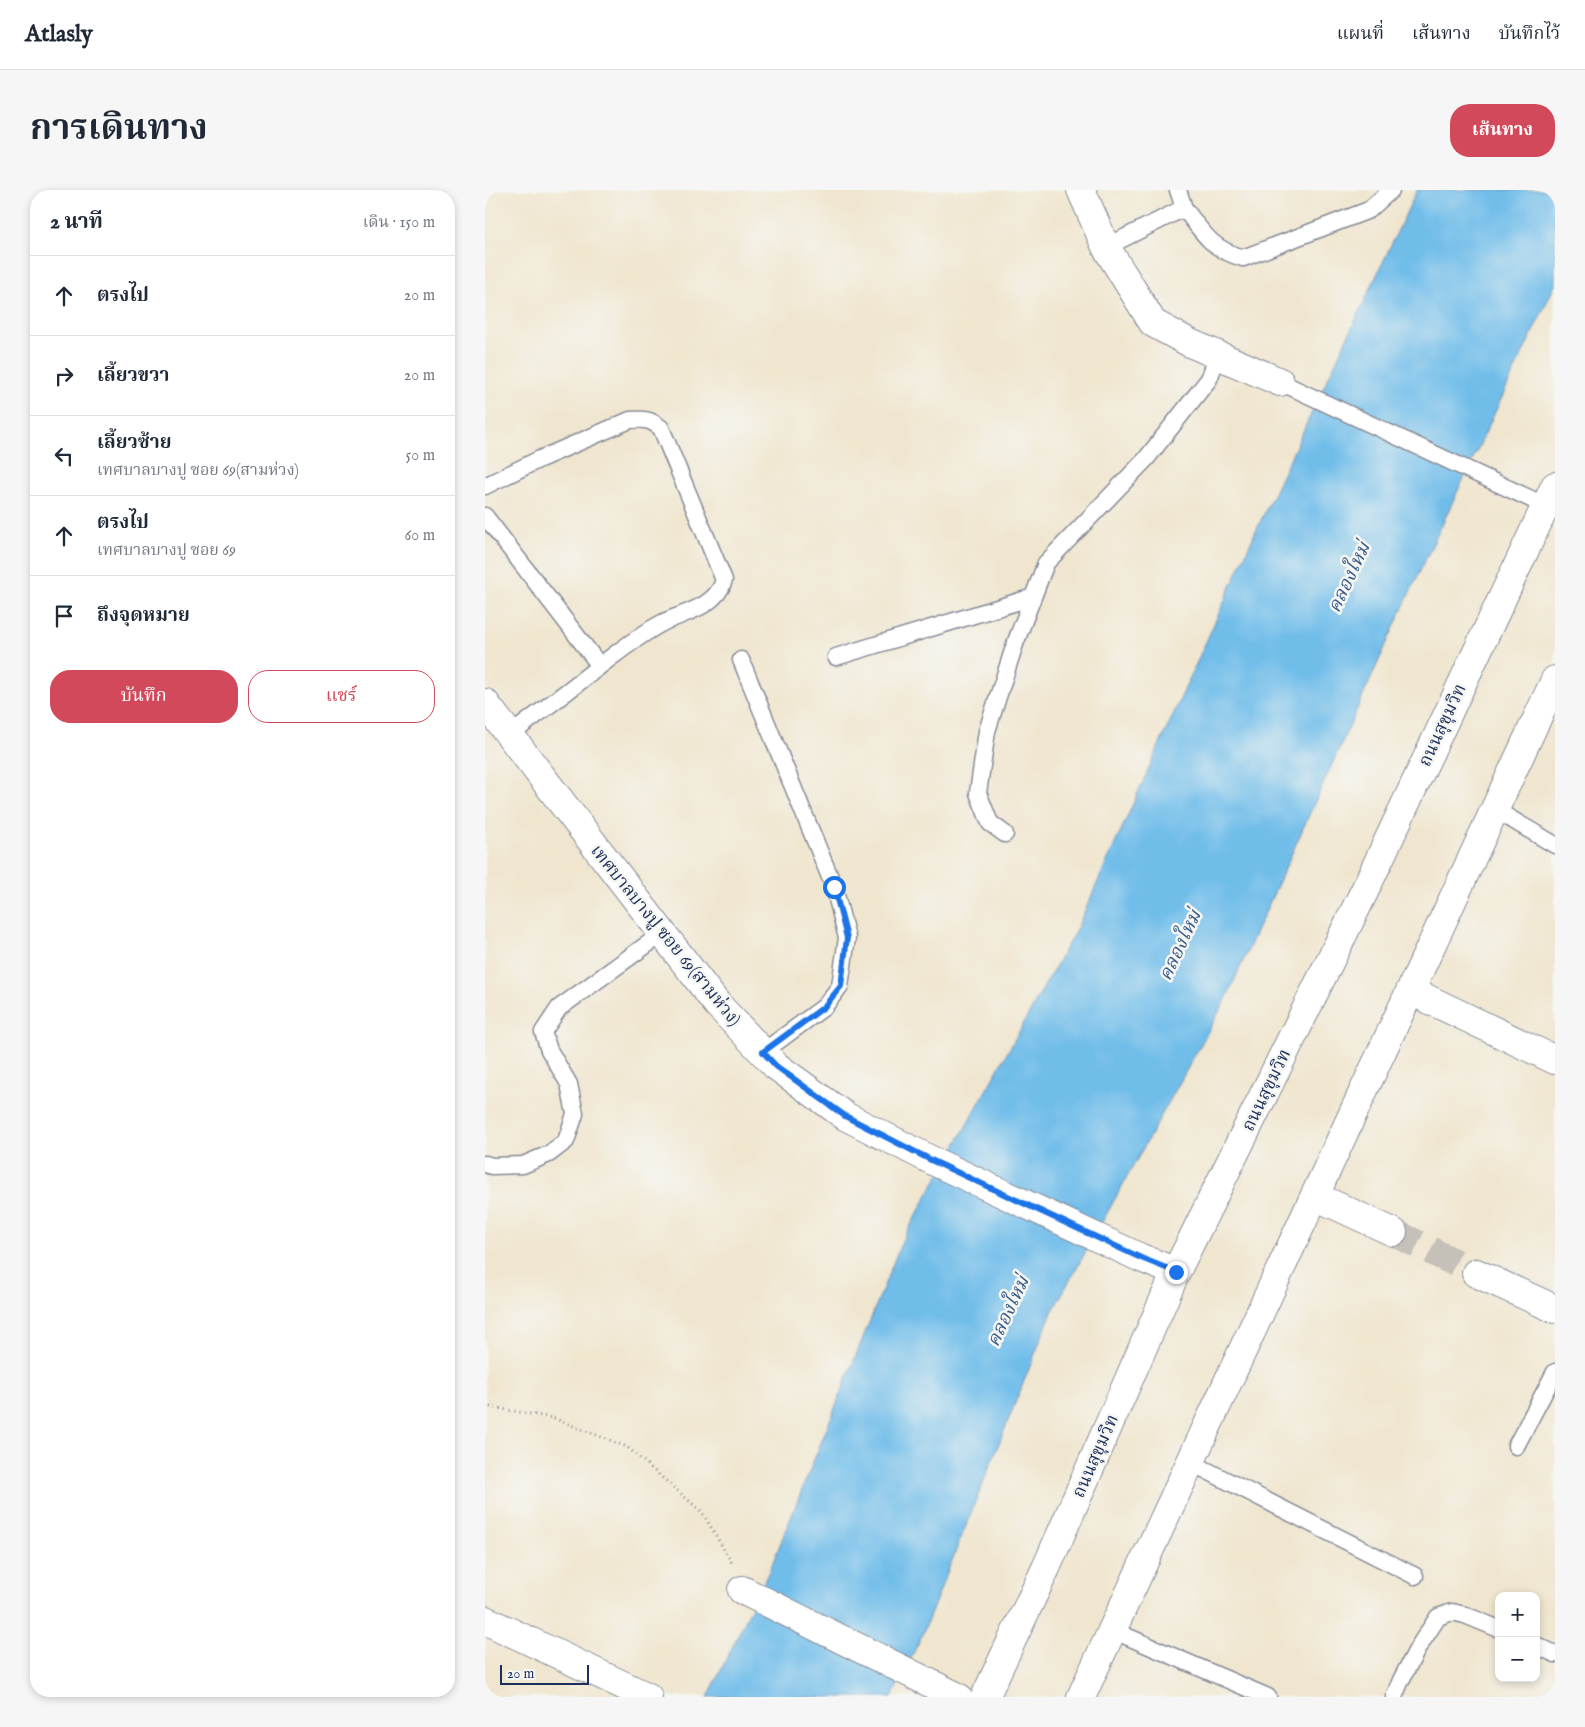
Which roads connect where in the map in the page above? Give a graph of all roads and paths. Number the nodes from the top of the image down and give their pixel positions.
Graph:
1 (1081, 190) edge
2 (1178, 190) edge
3 (1391, 190) edge
4 (1184, 208) junction
5 (1106, 247) junction
6 (1218, 355) junction
7 (1280, 382) joint
8 (485, 486) edge
9 (1550, 496) edge
10 (485, 516) edge
11 (1033, 597) junction
12 (835, 657) dead end
13 (741, 660) dead end
14 (600, 666) junction
15 (1555, 680) edge
16 (485, 703) edge
17 (510, 735) junction
18 (1494, 809) junction
19 (1005, 834) dead end
20 (1555, 845) edge
21 (663, 934) junction
22 (1411, 991) junction
23 (763, 1052) junction
24 (1555, 1060) edge
25 (485, 1164) edge
26 (1315, 1196) junction
27 (1393, 1232) tunnel mouth
28 (1176, 1272) junction
29 (1476, 1273) tunnel mouth
30 (1555, 1309) edge
31 (1555, 1372) edge
32 (485, 1406) edge
33 (1516, 1446) dead end
34 (1190, 1462) junction
35 (1415, 1576) dead end
36 (746, 1592) joint
37 (485, 1620) edge
38 (1495, 1627) edge
39 (1112, 1630) junction
40 (1540, 1648) edge
41 (1555, 1654) edge
42 (647, 1697) edge
43 (958, 1697) edge
44 (985, 1697) edge
45 (1081, 1697) edge
46 (1268, 1697) edge
47 (1395, 1697) edge

1 - 5 main road
2 - 4 lane
3 - 4 lane
4 - 5 lane
5 - 6 main road
6 - 7 main road
6 - 11 lane
7 - 9 lane
8 - 14 lane
9 - 28 main road, ถนนสุขุมวิท
10 - 14 lane
11 - 12 lane
11 - 19 lane
13 - 23 lane
14 - 17 lane
15 - 18 main road
16 - 17 main road, เทศบาลบางปู ซอย 69(สามห่วง)
17 - 21 main road, เทศบาลบางปู ซอย 69(สามห่วง)
18 - 20 lane
18 - 22 main road
21 - 23 main road, เทศบาลบางปู ซอย 69(สามห่วง)
21 - 25 lane
22 - 24 main road
22 - 26 main road
23 - 28 main road, เทศบาลบางปู ซอย 69(สามห่วง)
26 - 27 main road
26 - 34 main road
28 - 44 main road, ถนนสุขุมวิท
29 - 30 main road
31 - 33 lane
32 - 36 path
34 - 35 lane
34 - 39 main road
36 - 43 main road
37 - 42 main road
38 - 47 lane
39 - 45 main road
39 - 46 lane
40 - 41 lane

